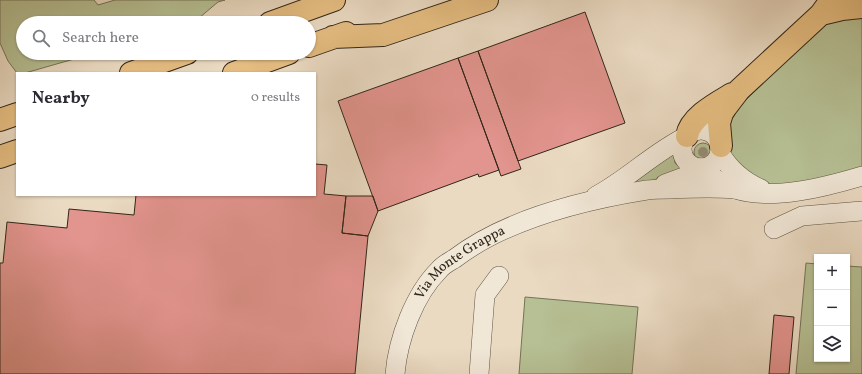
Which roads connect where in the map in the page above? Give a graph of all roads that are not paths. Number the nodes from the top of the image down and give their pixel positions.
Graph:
1 (334, 0) edge
2 (440, 0) edge
3 (487, 0) edge
4 (826, 7) edge
5 (862, 7) edge
6 (289, 16) edge
7 (333, 37) junction
8 (316, 43) edge
9 (167, 60) edge
10 (270, 60) edge
11 (134, 72) edge
12 (237, 72) edge
13 (739, 90) junction
14 (16, 114) edge
15 (0, 120) edge
16 (687, 136) junction
17 (720, 149) junction
18 (16, 151) edge
19 (0, 157) edge
20 (701, 168) junction
21 (862, 176) edge
22 (734, 189) junction
23 (648, 190) junction
24 (774, 193) junction
25 (580, 204) junction
26 (862, 211) edge
27 (774, 229) dead end
28 (499, 276) dead end
29 (395, 374) edge
30 (479, 374) edge

1 - 6 main road
2 - 7 main road
3 - 7 main road
4 - 5 main road
4 - 13 main road
7 - 8 main road
9 - 11 main road
10 - 12 main road
13 - 16 main road
13 - 17 main road
14 - 15 main road
16 - 17 street
16 - 20 street
16 - 25 street, Via Monte Grappa
17 - 20 street
17 - 24 street
18 - 19 main road
20 - 22 street
20 - 23 street, Via Monte Grappa
21 - 24 street
22 - 23 street, Via Monte Grappa
22 - 24 street
23 - 25 street, Via Monte Grappa
25 - 29 street, Via Monte Grappa
26 - 27 street
28 - 30 street

